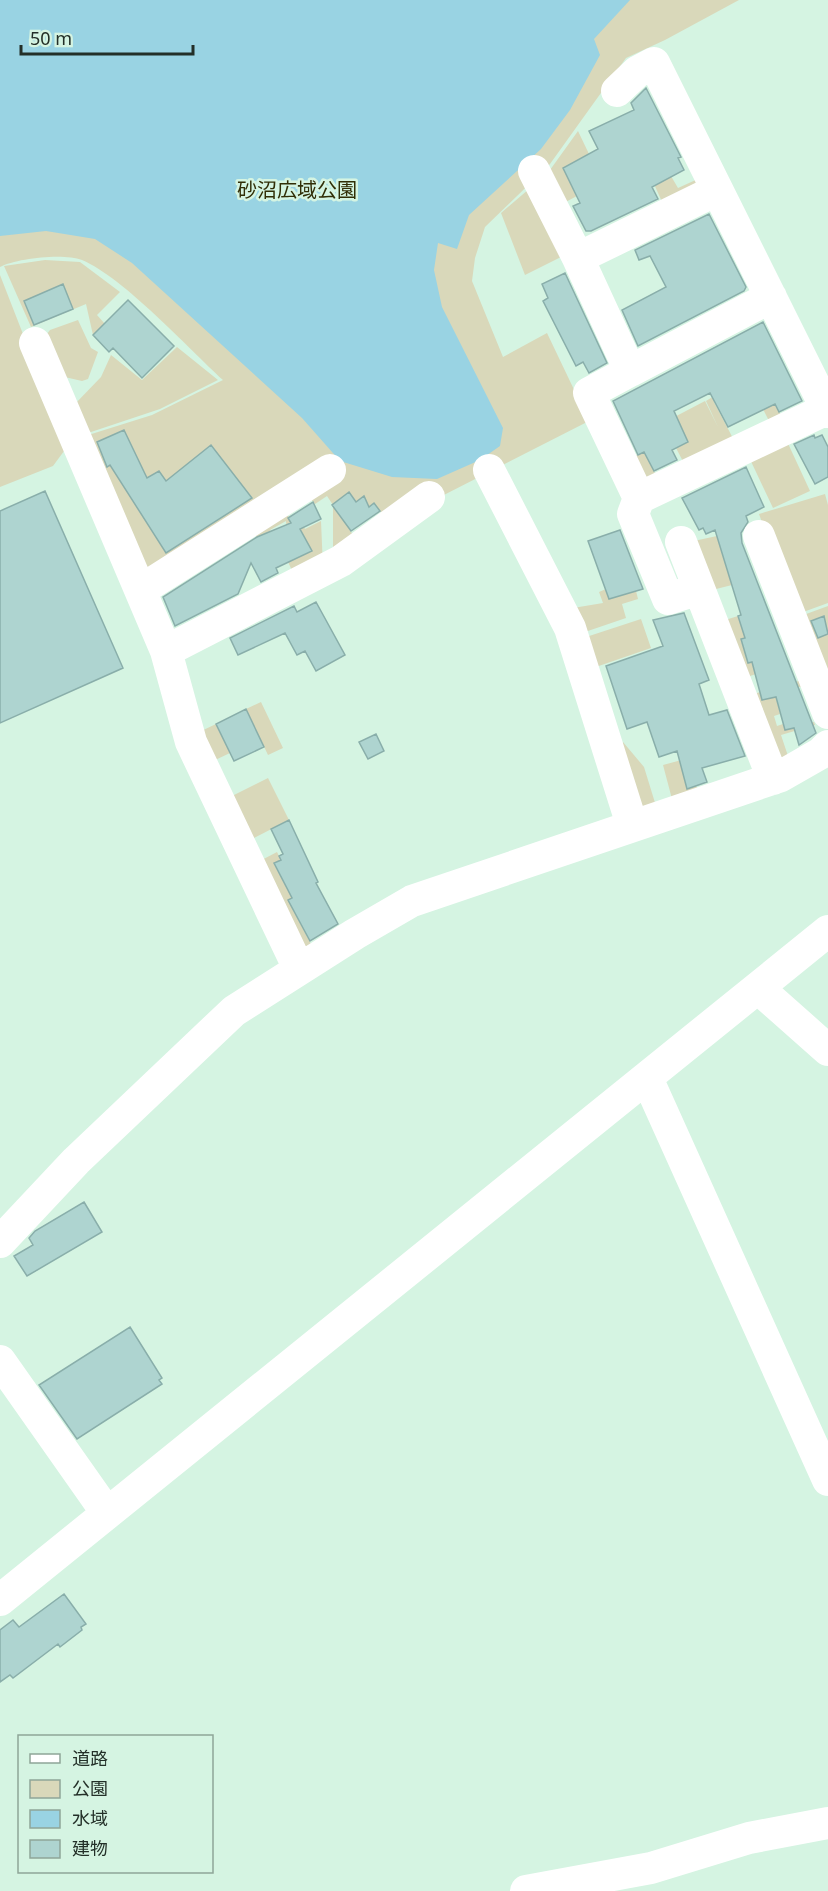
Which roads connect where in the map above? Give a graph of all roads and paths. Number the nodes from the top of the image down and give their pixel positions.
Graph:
1 (617, 91) dead end
2 (534, 171) dead end
3 (717, 190) junction
4 (578, 258) junction
5 (771, 297) junction
6 (35, 343) dead end
7 (630, 371) junction
8 (827, 410) edge
9 (330, 470) dead end
10 (489, 470) dead end
11 (429, 497) dead end
12 (639, 498) junction
13 (759, 536) dead end
14 (681, 542) dead end
15 (699, 589) junction
16 (141, 590) junction
17 (166, 651) junction
18 (828, 713) edge
19 (828, 746) edge
20 (773, 779) junction
21 (632, 825) junction
22 (828, 931) edge
23 (299, 969) junction
24 (758, 988) junction
25 (828, 1050) edge
26 (647, 1078) junction
27 (0, 1242) edge
28 (0, 1361) edge
29 (828, 1480) edge
30 (107, 1513) junction
31 (0, 1600) edge
32 (828, 1823) edge
33 (636, 1881) edge
34 (526, 1891) edge

1 - 3 street
2 - 4 street
3 - 4 street
3 - 5 street
4 - 7 street
5 - 7 street
5 - 8 street
6 - 16 street
7 - 12 street
8 - 12 street
9 - 16 street
10 - 21 street
11 - 17 street
12 - 15 street
13 - 18 street
14 - 15 street
15 - 20 street
16 - 17 street
17 - 23 street
19 - 20 street
20 - 21 street
21 - 23 street
22 - 24 street
23 - 27 street
24 - 25 street
24 - 26 street
26 - 29 street
26 - 30 street
28 - 30 street
30 - 31 street
32 - 33 street
33 - 34 street

